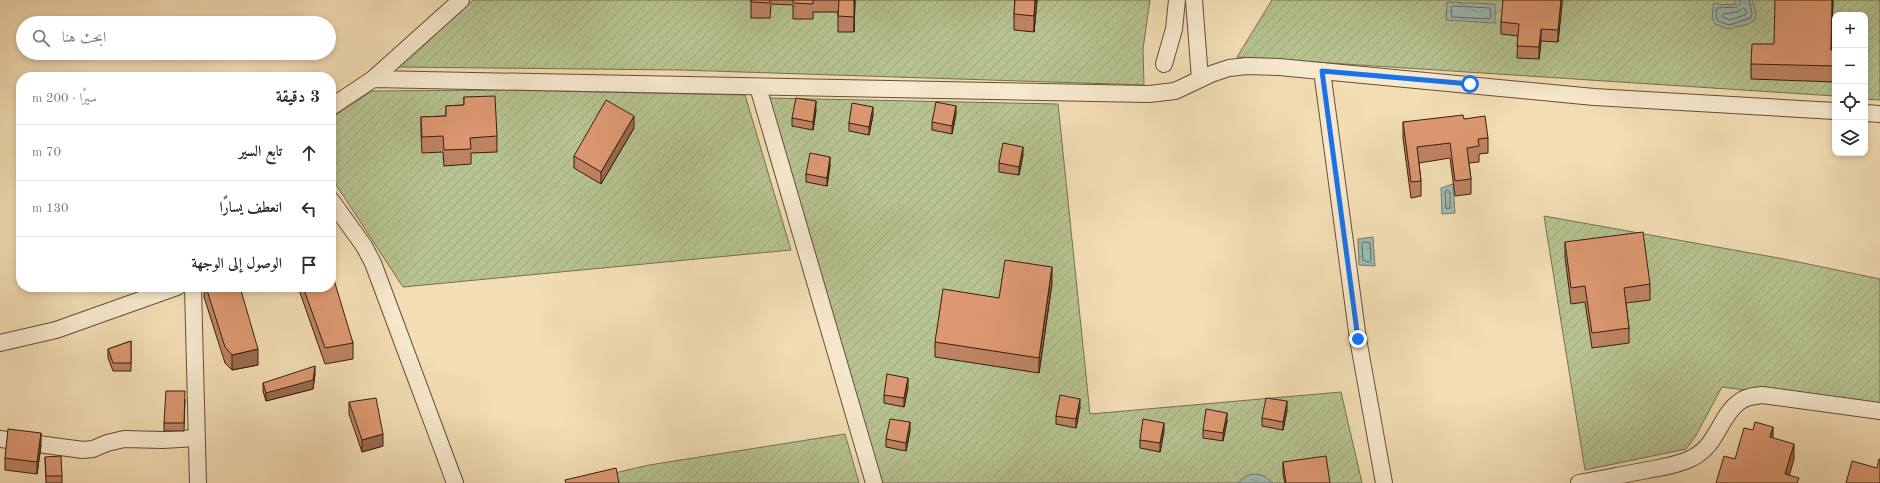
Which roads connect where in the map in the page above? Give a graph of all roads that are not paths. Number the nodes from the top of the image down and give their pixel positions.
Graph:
1 (461, 0) edge
2 (1177, 0) edge
3 (1194, 0) edge
4 (1164, 64) dead end
5 (1322, 71) junction
6 (373, 78) junction
7 (1200, 79) junction
8 (758, 87) junction
9 (336, 104) edge
10 (1832, 111) edge
11 (1868, 113) edge
12 (1880, 114) edge
13 (336, 207) edge
14 (163, 292) edge
15 (193, 292) edge
16 (0, 343) edge
17 (1880, 411) edge
18 (196, 438) junction
19 (0, 439) edge
20 (198, 483) edge
21 (455, 483) edge
22 (874, 483) edge
23 (1384, 483) edge
24 (1579, 483) edge

1 - 6 street
2 - 4 street
3 - 7 street
5 - 7 street
5 - 10 street
5 - 23 street
6 - 8 street
6 - 9 street
7 - 8 street
8 - 22 street
11 - 12 street
13 - 21 street
14 - 16 street
15 - 18 street
17 - 24 street
18 - 19 street
18 - 20 street

